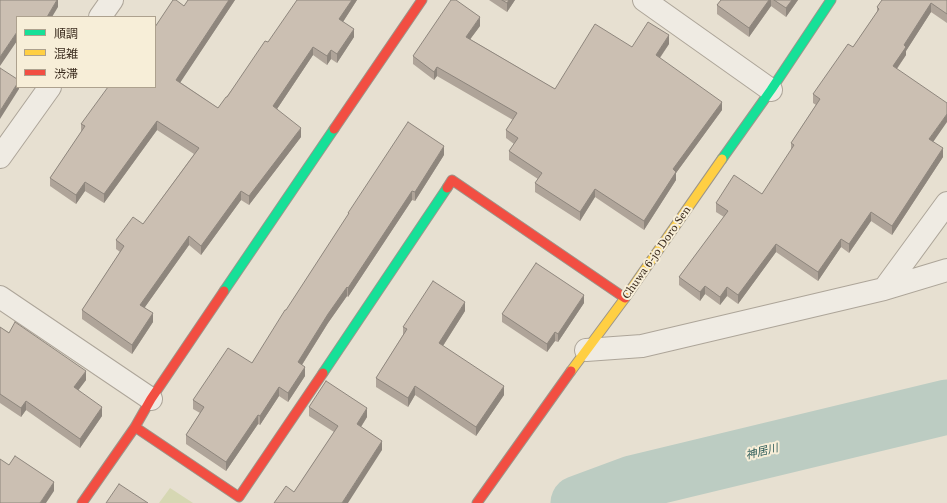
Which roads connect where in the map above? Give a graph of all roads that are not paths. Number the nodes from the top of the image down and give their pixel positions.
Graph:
1 (112, 0) edge
2 (422, 0) edge
3 (644, 0) edge
4 (831, 0) edge
5 (101, 16) edge
6 (49, 88) edge
7 (771, 90) junction
8 (0, 157) edge
9 (947, 203) edge
10 (947, 270) edge
11 (884, 289) junction
12 (0, 297) edge
13 (625, 298) junction
14 (586, 350) junction
15 (152, 399) junction
16 (134, 427) junction
17 (82, 503) edge
18 (477, 503) edge

1 - 5 street
2 - 15 street
3 - 7 street
4 - 7 street, Chuwa 6-jo Doro Sen
6 - 8 street
7 - 13 street, Chuwa 6-jo Doro Sen
9 - 11 street
10 - 11 street
11 - 14 street
12 - 15 street
13 - 14 street, Chuwa 6-jo Doro Sen
13 - 16 street
14 - 18 street, Chuwa 6-jo Doro Sen
15 - 16 street
16 - 17 street

